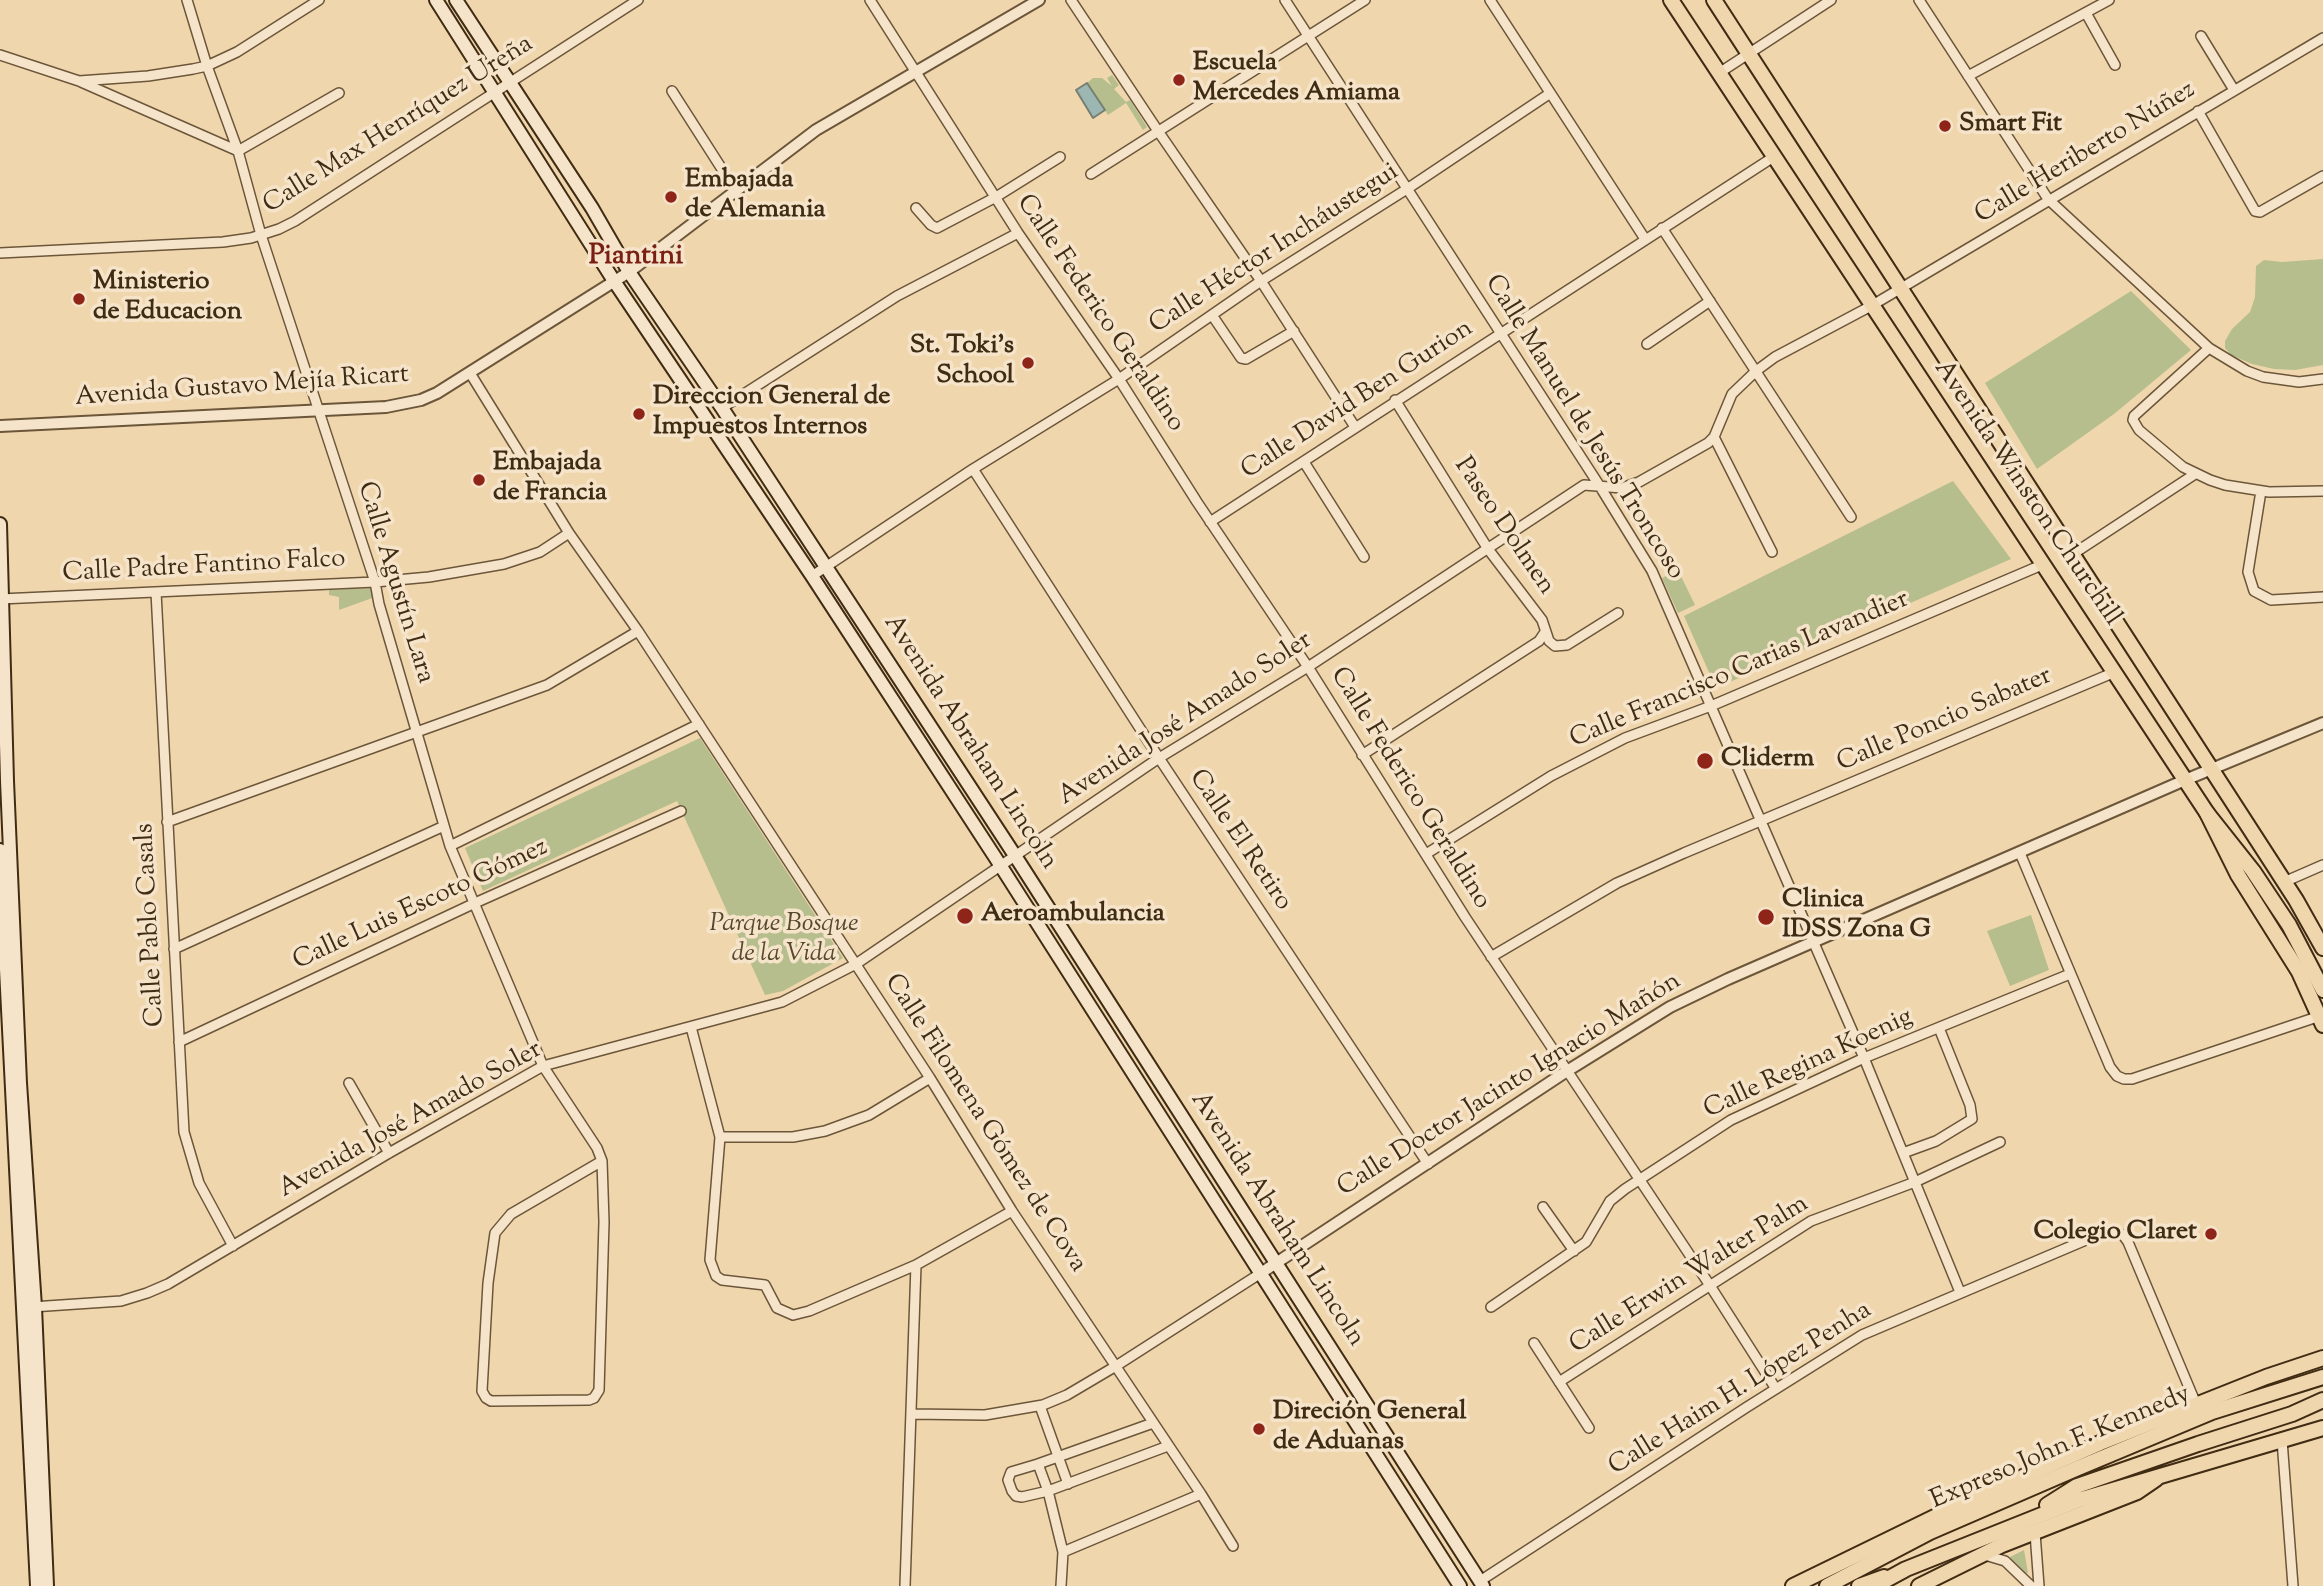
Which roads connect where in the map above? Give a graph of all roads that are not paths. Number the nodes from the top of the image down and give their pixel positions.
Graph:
1 (187, 0) edge
2 (319, 0) edge
3 (436, 0) edge
4 (456, 0) edge
5 (638, 0) edge
6 (870, 0) edge
7 (1039, 0) edge
8 (1071, 0) edge
9 (1284, 0) edge
10 (1364, 0) edge
11 (1490, 0) edge
12 (1671, 0) edge
13 (1714, 0) edge
14 (1830, 0) edge
15 (1919, 0) edge
16 (2109, 0) edge
17 (2086, 13) junction
18 (2201, 36) dead end
19 (1308, 37) junction
20 (2323, 38) edge
21 (1748, 53) junction
22 (0, 55) edge
23 (2115, 65) dead end
24 (207, 66) junction
25 (915, 72) junction
26 (1719, 73) junction
27 (1968, 76) junction
28 (79, 81) junction
29 (510, 83) junction
30 (2234, 90) junction
31 (672, 91) dead end
32 (496, 92) junction
33 (339, 93) dead end
34 (1549, 94) junction
35 (2198, 111) junction
36 (1158, 131) junction
37 (237, 151) junction
38 (1775, 156) junction
39 (1060, 157) dead end
40 (1091, 174) dead end
41 (2323, 176) edge
42 (1407, 190) junction
43 (736, 191) junction
44 (996, 197) junction
45 (2048, 199) junction
46 (916, 208) dead end
47 (1662, 228) junction
48 (1018, 233) junction
49 (261, 235) junction
50 (1644, 239) junction
51 (0, 253) edge
52 (629, 272) junction
53 (614, 281) junction
54 (1261, 281) junction
55 (1900, 288) junction
56 (1710, 301) junction
57 (1871, 306) junction
58 (1212, 315) junction
59 (1294, 331) junction
60 (1501, 334) junction
61 (1647, 344) dead end
62 (2209, 348) junction
63 (1756, 371) junction
64 (470, 373) junction
65 (1119, 379) junction
66 (2323, 379) edge
67 (1395, 400) junction
68 (722, 408) junction
69 (317, 410) junction
70 (0, 426) edge
71 (1355, 427) junction
72 (1714, 437) junction
73 (1304, 462) junction
74 (973, 469) junction
75 (2195, 474) junction
76 (1599, 485) junction
77 (2260, 491) junction
78 (2323, 491) edge
79 (1852, 517) dead end
80 (1210, 522) junction
81 (0, 524) edge
82 (569, 533) junction
83 (1488, 549) junction
84 (1772, 552) dead end
85 (2073, 554) junction
86 (1364, 557) dead end
87 (2044, 564) junction
88 (826, 567) junction
89 (811, 576) junction
90 (374, 582) junction
91 (156, 592) junction
92 (2323, 597) edge
93 (1, 599) edge
94 (1618, 613) dead end
95 (638, 631) junction
96 (1545, 632) junction
97 (1308, 667) junction
98 (2115, 672) junction
99 (1711, 706) junction
100 (2323, 723) edge
101 (699, 724) junction
102 (418, 733) junction
103 (1362, 755) junction
104 (1159, 758) junction
105 (2211, 770) junction
106 (2185, 780) junction
107 (681, 811) dead end
108 (2207, 813) junction
109 (167, 822) junction
110 (1762, 822) junction
111 (444, 826) junction
112 (450, 846) junction
113 (0, 850) edge
114 (2020, 853) junction
115 (1015, 855) junction
116 (1426, 855) junction
117 (1000, 865) junction
118 (2323, 865) edge
119 (2284, 882) junction
120 (475, 903) junction
121 (1812, 943) junction
122 (2323, 948) edge
123 (174, 949) junction
124 (1491, 957) junction
125 (856, 964) junction
126 (2070, 974) junction
127 (2323, 990) edge
128 (8, 1002) edge
129 (2321, 1021) edge
130 (691, 1027) junction
131 (1939, 1028) junction
132 (179, 1042) junction
133 (1864, 1058) junction
134 (543, 1066) junction
135 (1567, 1071) junction
136 (930, 1078) junction
137 (349, 1083) dead end
138 (720, 1137) junction
139 (2000, 1142) dead end
140 (389, 1153) junction
141 (1903, 1153) junction
142 (602, 1161) junction
143 (1428, 1164) junction
144 (1639, 1180) junction
145 (1915, 1182) junction
146 (1543, 1207) dead end
147 (1012, 1211) junction
148 (233, 1246) junction
149 (1574, 1251) junction
150 (1276, 1262) junction
151 (916, 1265) junction
152 (1261, 1273) junction
153 (1709, 1284) junction
154 (1960, 1292) junction
155 (29, 1307) junction
156 (1491, 1307) dead end
157 (1534, 1343) dead end
158 (2319, 1358) edge
159 (1116, 1366) junction
160 (2323, 1377) edge
161 (1559, 1382) junction
162 (1776, 1389) junction
163 (2323, 1400) edge
164 (2196, 1404) junction
165 (1040, 1406) junction
166 (2212, 1412) junction
167 (912, 1414) junction
168 (2161, 1420) junction
169 (1153, 1423) junction
170 (1589, 1428) dead end
171 (2323, 1428) edge
172 (2282, 1440) junction
173 (1168, 1446) junction
174 (1057, 1458) junction
175 (1038, 1464) junction
176 (2166, 1472) junction
177 (1068, 1483) junction
178 (1048, 1491) junction
179 (1201, 1494) junction
180 (2018, 1523) junction
181 (2035, 1533) junction
182 (1233, 1546) dead end
183 (1063, 1552) junction
184 (1983, 1554) junction
185 (1906, 1569) junction
186 (1481, 1584) edge
187 (37, 1586) edge
188 (47, 1586) edge
189 (905, 1586) edge
190 (1061, 1586) edge
191 (1460, 1586) edge
192 (1793, 1586) edge
193 (1827, 1586) edge
194 (1859, 1586) edge
195 (1875, 1586) edge
196 (1919, 1586) edge
197 (2031, 1586) edge
198 (2039, 1586) edge
199 (2293, 1586) edge

1 - 24 street, Calle Agustín Lara
2 - 24 street
3 - 32 main road, Avenida Abraham Lincoln
4 - 29 main road, Avenida Abraham Lincoln
5 - 29 street, Calle Max Henríquez Ureña
6 - 25 street, Calle Federico Geraldino
7 - 25 street, Avenida Gustavo Mejía Ricart
8 - 36 street
9 - 19 street, Calle Manuel de Jesús Troncoso
10 - 19 street
11 - 34 street
12 - 26 main road, Avenida Winston Churchill
13 - 21 main road, Avenida Winston Churchill
14 - 21 street
15 - 27 street
16 - 17 street
17 - 23 street
17 - 27 street
18 - 30 street
19 - 36 street
19 - 42 street, Calle Manuel de Jesús Troncoso
20 - 30 street, Calle Heriberto Núñez
21 - 26 street
21 - 55 main road, Avenida Winston Churchill
22 - 28 street
24 - 28 street
24 - 37 street, Calle Agustín Lara
25 - 43 street, Avenida Gustavo Mejía Ricart
25 - 44 street, Calle Federico Geraldino
26 - 38 main road, Avenida Winston Churchill
27 - 45 street
28 - 37 street
29 - 32 street, Calle Max Henríquez Ureña
29 - 52 main road, Avenida Abraham Lincoln
30 - 35 street, Calle Heriberto Núñez
31 - 43 street
32 - 49 street, Calle Max Henríquez Ureña
32 - 53 main road, Avenida Abraham Lincoln
33 - 37 street
34 - 42 street, Calle Héctor Incháustegui
34 - 50 street
35 - 41 street
35 - 45 street, Calle Heriberto Núñez
36 - 40 street
36 - 54 street
37 - 49 street, Calle Agustín Lara
38 - 47 street, Calle David Ben Gurion
38 - 57 main road, Avenida Winston Churchill
39 - 44 street
42 - 54 street, Calle Héctor Incháustegui
42 - 60 street, Calle Manuel de Jesús Troncoso
43 - 52 street, Avenida Gustavo Mejía Ricart
44 - 46 street
44 - 48 street, Calle Federico Geraldino
45 - 55 street, Calle Heriberto Núñez
45 - 62 street
47 - 50 street, Calle David Ben Gurion
47 - 56 street
48 - 65 street, Calle Federico Geraldino
48 - 68 street
49 - 51 street, Calle Max Henríquez Ureña
49 - 69 street, Calle Agustín Lara
50 - 60 street, Calle David Ben Gurion
52 - 53 street, Avenida Gustavo Mejía Ricart
52 - 68 main road, Avenida Abraham Lincoln
53 - 64 street, Avenida Gustavo Mejía Ricart
53 - 89 main road, Avenida Abraham Lincoln
54 - 58 street, Calle Héctor Incháustegui
54 - 59 street
55 - 57 street, Calle Heriberto Núñez
55 - 85 main road, Avenida Winston Churchill
56 - 61 street
56 - 63 street
57 - 63 street
57 - 87 main road, Avenida Winston Churchill
58 - 59 street
58 - 65 street, Calle Héctor Incháustegui
59 - 71 street
60 - 67 street, Calle David Ben Gurion
60 - 76 street, Calle Manuel de Jesús Troncoso
62 - 66 street
62 - 75 street
63 - 72 street
63 - 79 street
64 - 69 street, Avenida Gustavo Mejía Ricart
64 - 82 street, Calle Filomena Gómez de Cova
65 - 74 street, Calle Héctor Incháustegui
65 - 80 street, Calle Federico Geraldino
67 - 71 street, Calle David Ben Gurion
67 - 83 street, Paseo Dolmen
68 - 88 main road, Avenida Abraham Lincoln
69 - 70 street, Avenida Gustavo Mejía Ricart
69 - 90 street, Calle Agustín Lara
71 - 73 street, Calle David Ben Gurion
72 - 76 street, Avenida José Amado Soler
72 - 84 street
73 - 80 street, Calle David Ben Gurion
73 - 86 street
74 - 88 street, Calle Héctor Incháustegui
74 - 104 street, Calle El Retiro
75 - 77 street
75 - 85 street
76 - 83 street, Avenida José Amado Soler
76 - 99 street, Calle Manuel de Jesús Troncoso
77 - 78 street
77 - 92 street
80 - 97 street, Calle Federico Geraldino
81 - 93 main road
82 - 90 street, Calle Padre Fantino Falco
82 - 95 street, Calle Filomena Gómez de Cova
83 - 96 street, Paseo Dolmen
83 - 97 street, Avenida José Amado Soler
85 - 105 main road, Avenida Winston Churchill
87 - 98 main road, Avenida Winston Churchill
87 - 99 street, Calle Francisco Carias Lavandier
88 - 89 street, Calle Héctor Incháustegui
88 - 115 main road, Avenida Abraham Lincoln
89 - 117 main road, Avenida Abraham Lincoln
90 - 91 street, Calle Padre Fantino Falco
90 - 102 street, Calle Agustín Lara
91 - 93 street, Calle Padre Fantino Falco
91 - 109 street, Calle Pablo Casals
93 - 128 main road
94 - 96 street
95 - 101 street, Calle Filomena Gómez de Cova
95 - 102 street
96 - 103 street, Paseo Dolmen
97 - 103 street, Calle Federico Geraldino
97 - 104 street, Avenida José Amado Soler
98 - 106 main road, Avenida Winston Churchill
98 - 110 street, Calle Poncio Sabater
99 - 110 street, Calle Manuel de Jesús Troncoso
99 - 116 street, Calle Francisco Carias Lavandier
100 - 105 street, Calle Doctor Jacinto Ignacio Mañón
101 - 112 street
101 - 125 street, Calle Filomena Gómez de Cova
102 - 109 street
102 - 111 street, Calle Agustín Lara
103 - 116 street, Calle Federico Geraldino
104 - 115 street, Avenida José Amado Soler
104 - 143 street, Calle El Retiro
105 - 106 street, Calle Doctor Jacinto Ignacio Mañón
105 - 119 main road, Avenida Winston Churchill
106 - 108 main road, Avenida Winston Churchill
106 - 114 street, Calle Doctor Jacinto Ignacio Mañón
107 - 120 street, Calle Luis Escoto Gómez
108 - 127 main road
108 - 129 main road, Avenida Winston Churchill
109 - 123 street, Calle Pablo Casals
110 - 121 street, Calle Manuel de Jesús Troncoso
110 - 124 street, Calle Poncio Sabater
111 - 112 street, Calle Agustín Lara
111 - 123 street
112 - 120 street, Calle Agustín Lara
113 - 128 main road
114 - 121 street, Calle Doctor Jacinto Ignacio Mañón
114 - 126 street
115 - 117 street, Avenida José Amado Soler
115 - 150 main road, Avenida Abraham Lincoln
116 - 124 street, Calle Federico Geraldino
117 - 125 street, Avenida José Amado Soler
117 - 152 main road, Avenida Abraham Lincoln
118 - 119 street
119 - 122 main road, Avenida Winston Churchill
120 - 132 street, Calle Luis Escoto Gómez
120 - 134 street, Calle Agustín Lara
121 - 133 street, Calle Manuel de Jesús Troncoso
121 - 135 street, Calle Doctor Jacinto Ignacio Mañón
123 - 132 street, Calle Pablo Casals
124 - 135 street, Calle Federico Geraldino
125 - 130 street, Avenida José Amado Soler
125 - 136 street, Calle Filomena Gómez de Cova
126 - 129 street
126 - 131 street, Calle Regina Koenig
128 - 155 main road
130 - 134 street, Avenida José Amado Soler
130 - 138 street
131 - 133 street, Calle Regina Koenig
131 - 141 street
132 - 148 street, Calle Pablo Casals
133 - 141 street, Calle Manuel de Jesús Troncoso
133 - 144 street, Calle Regina Koenig
134 - 140 street, Avenida José Amado Soler
134 - 142 street, Calle Agustín Lara
135 - 143 street, Calle Doctor Jacinto Ignacio Mañón
135 - 144 street, Calle Federico Geraldino
136 - 138 street
136 - 147 street, Calle Filomena Gómez de Cova
137 - 140 street
138 - 151 street
139 - 145 street, Calle Erwin Walter Palm
140 - 148 street, Avenida José Amado Soler
141 - 145 street, Calle Manuel de Jesús Troncoso
142 - 142 street
143 - 150 street, Calle Doctor Jacinto Ignacio Mañón
144 - 149 street, Calle Regina Koenig
144 - 153 street, Calle Federico Geraldino
145 - 153 street, Calle Erwin Walter Palm
145 - 154 street, Calle Manuel de Jesús Troncoso
146 - 149 street
147 - 151 street
147 - 159 street, Calle Filomena Gómez de Cova
148 - 155 street, Avenida José Amado Soler
149 - 156 street, Calle Regina Koenig
150 - 152 street, Calle Doctor Jacinto Ignacio Mañón
150 - 186 main road, Avenida Abraham Lincoln
151 - 167 street
152 - 159 street, Calle Doctor Jacinto Ignacio Mañón
152 - 191 main road, Avenida Abraham Lincoln
153 - 161 street, Calle Erwin Walter Palm
153 - 162 street, Calle Federico Geraldino
154 - 162 street, Calle Haim H. López Penha
154 - 164 street, Calle Haim H. López Penha
155 - 187 main road
155 - 188 main road
157 - 161 street
158 - 164 main road
159 - 165 street, Calle Doctor Jacinto Ignacio Mañón
159 - 169 street, Calle Filomena Gómez de Cova
160 - 166 main road, Expreso John F. Kennedy
161 - 170 street
162 - 186 street, Calle Haim H. López Penha
163 - 180 main road
164 - 168 main road
165 - 167 street, Calle Doctor Jacinto Ignacio Mañón
165 - 174 street
166 - 168 main road
166 - 193 main road, Expreso John F. Kennedy
167 - 189 street
168 - 192 main road
169 - 173 street, Calle Filomena Gómez de Cova
169 - 174 street
171 - 172 main road, Expreso John F. Kennedy
172 - 176 main road, Expreso John F. Kennedy
172 - 199 street
173 - 177 street
173 - 179 street, Calle Filomena Gómez de Cova
174 - 175 street
174 - 177 street
175 - 178 street
175 - 178 street
176 - 180 main road, Expreso John F. Kennedy
176 - 181 main road
177 - 178 street
178 - 183 street
179 - 182 street, Calle Filomena Gómez de Cova
179 - 183 street
180 - 185 main road, Expreso John F. Kennedy
181 - 184 main road
181 - 198 street
183 - 190 street
184 - 196 main road
184 - 197 street
185 - 194 main road
185 - 195 main road, Expreso John F. Kennedy

